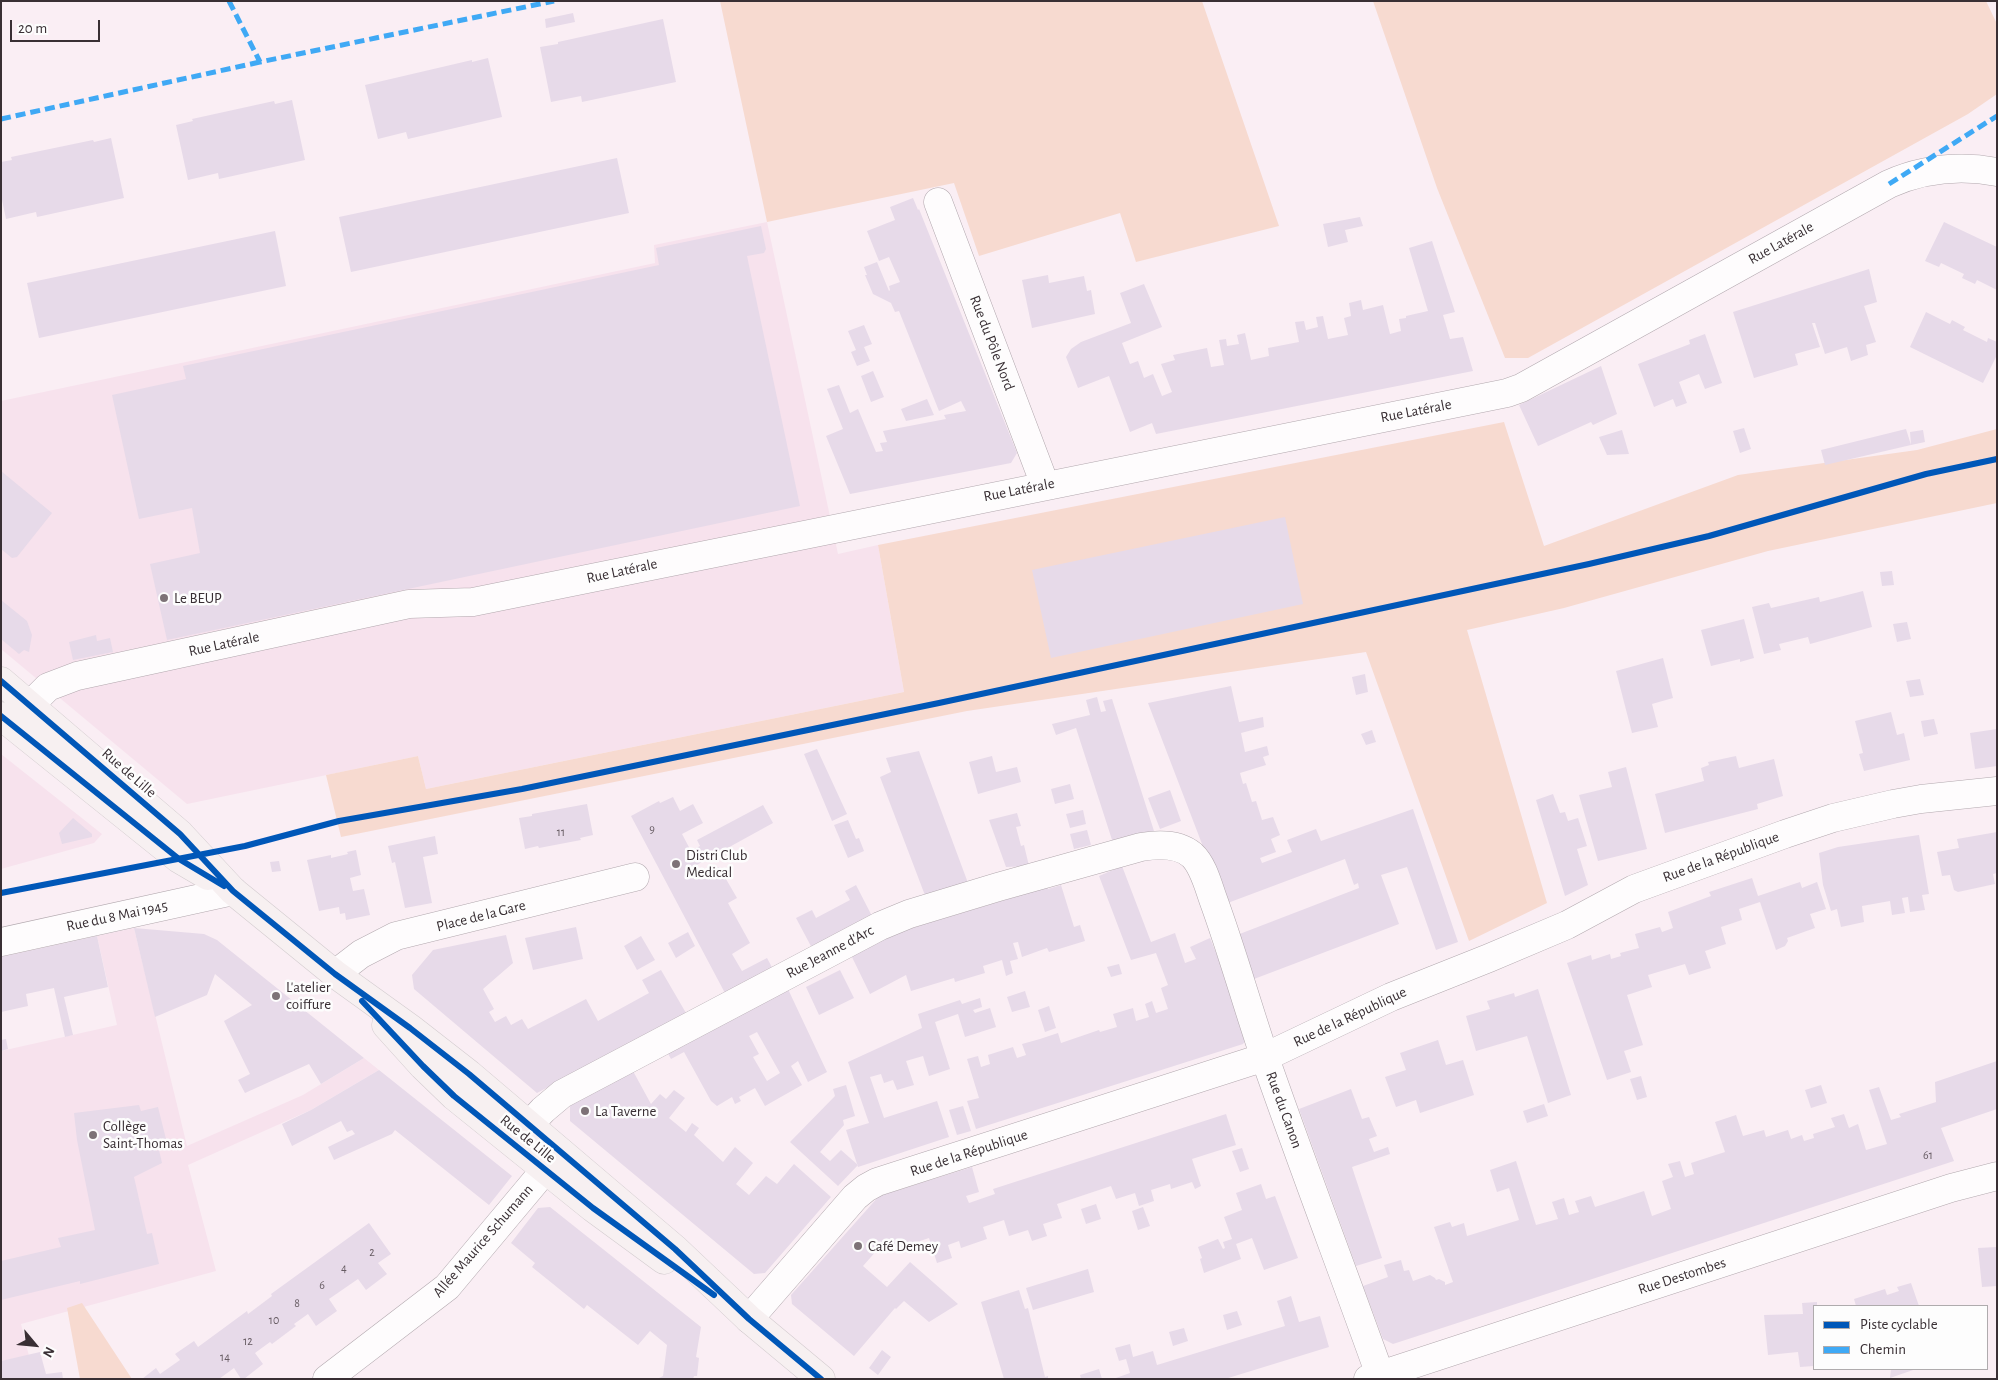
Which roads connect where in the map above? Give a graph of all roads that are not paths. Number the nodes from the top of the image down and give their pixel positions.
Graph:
1 (1997, 172) edge
2 (938, 202) dead end
3 (1045, 485) junction
4 (1, 681) edge
5 (30, 704) junction
6 (6, 720) edge
7 (1997, 791) edge
8 (1182, 849) joint
9 (635, 877) dead end
10 (233, 890) junction
11 (1, 942) edge
12 (335, 974) junction
13 (1265, 1056) junction
14 (520, 1134) junction
15 (553, 1160) junction
16 (1997, 1176) edge
17 (749, 1319) junction
18 (1374, 1377) edge
19 (328, 1379) edge
20 (821, 1379) edge

1 - 3 street, Rue Latérale
2 - 3 street, Rue du Pôle Nord
3 - 5 street, Rue Latérale
4 - 5 main road, Rue de Lille
5 - 6 street, Rue Latérale
5 - 10 main road, Rue de Lille
6 - 10 main road, Rue de Lille
7 - 13 street, Rue de la République
8 - 13 street, Rue du Canon
8 - 14 street, Rue Jeanne d'Arc
9 - 12 street, Place de la Gare
10 - 11 street, Rue du 8 Mai 1945
10 - 12 main road, Rue de Lille
12 - 14 main road, Rue de Lille
13 - 17 street, Rue de la République
13 - 18 street, Rue du Canon
14 - 15 main road, Rue de Lille
15 - 17 main road, Rue de Lille
15 - 19 street, Allée Maurice Schumann
16 - 18 street, Rue Destombes
17 - 20 main road, Rue de Lille

